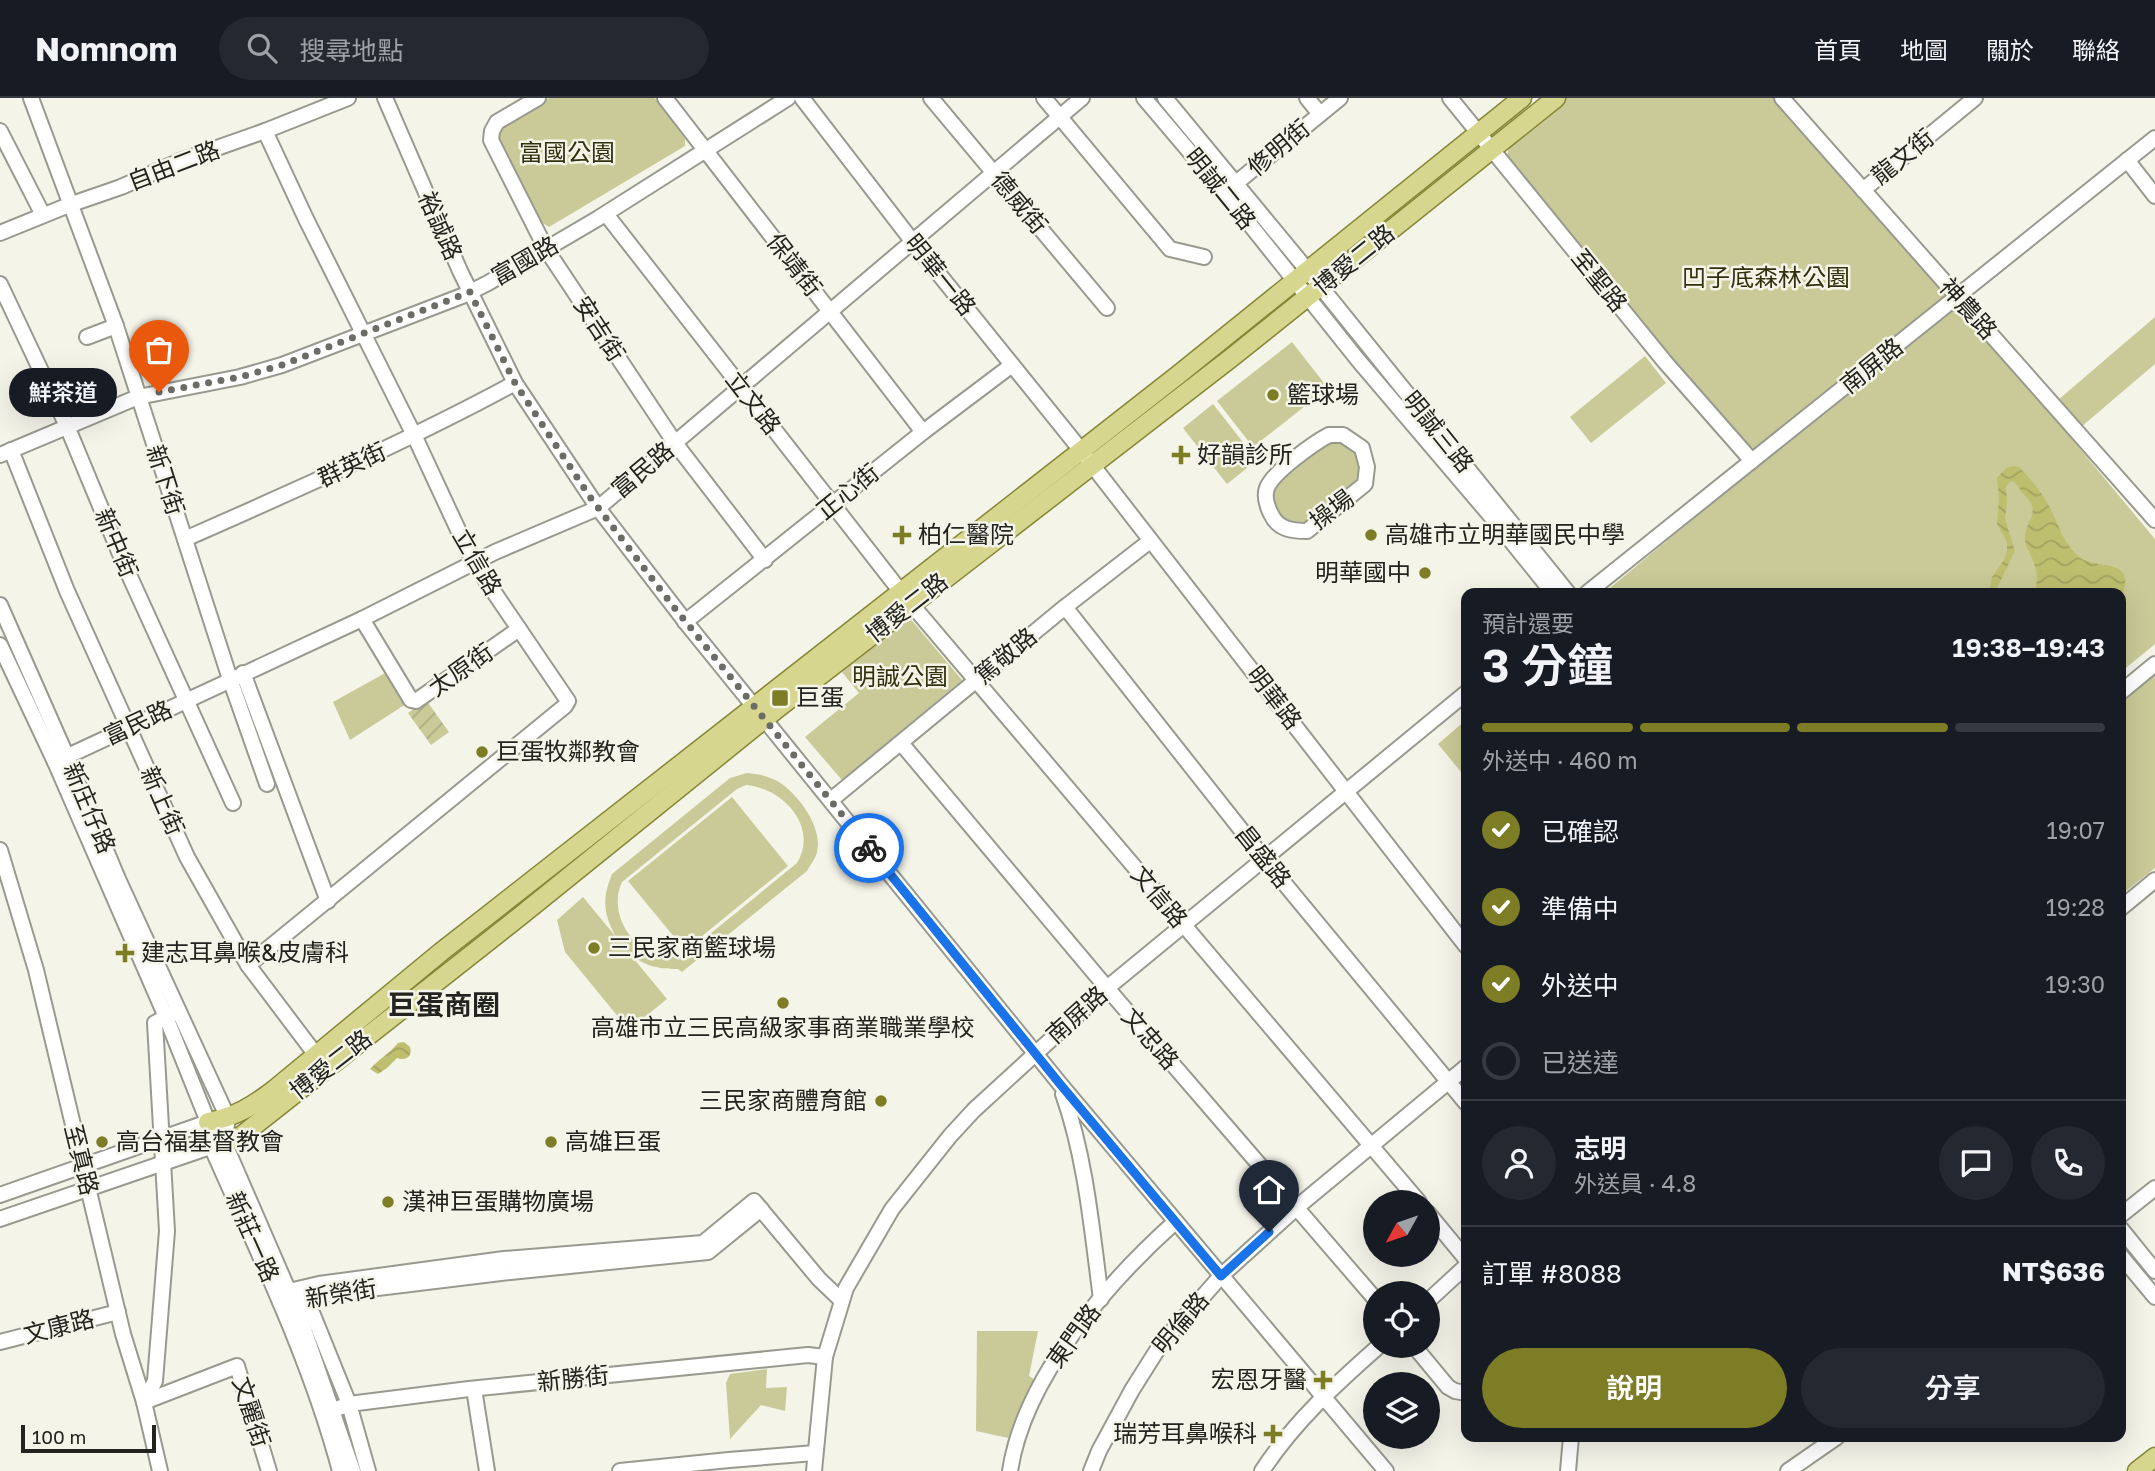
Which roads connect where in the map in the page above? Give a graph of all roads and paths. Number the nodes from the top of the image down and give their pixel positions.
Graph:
1 (31, 98) edge
2 (348, 98) edge
3 (384, 98) edge
4 (538, 98) edge
5 (665, 98) edge
6 (788, 98) edge
7 (802, 98) edge
8 (931, 98) edge
9 (1044, 98) edge
10 (1082, 98) edge
11 (1144, 98) edge
12 (1165, 98) edge
13 (1307, 98) edge
14 (1340, 98) edge
15 (1450, 98) edge
16 (1522, 98) edge
17 (1556, 98) edge
18 (1782, 98) edge
19 (1976, 98) edge
20 (1320, 114) junction
21 (1060, 117) junction
22 (0, 131) edge
23 (265, 131) junction
24 (1478, 132) junction
25 (2155, 138) edge
26 (1491, 149) junction
27 (706, 151) junction
28 (2127, 160) junction
29 (994, 173) junction
30 (1863, 190) junction
31 (1226, 191) junction
32 (2155, 196) edge
33 (69, 205) junction
34 (606, 214) junction
35 (43, 215) junction
36 (0, 233) edge
37 (913, 242) junction
38 (546, 249) junction
39 (1204, 257) dead end
40 (1301, 276) junction
41 (0, 284) edge
42 (470, 292) junction
43 (1314, 293) junction
44 (1957, 297) junction
45 (1107, 308) dead end
46 (830, 312) junction
47 (116, 326) junction
48 (365, 334) junction
49 (87, 337) dead end
50 (1012, 365) junction
51 (515, 383) junction
52 (742, 387) junction
53 (138, 397) junction
54 (67, 426) junction
55 (923, 432) junction
56 (414, 435) junction
57 (675, 443) junction
58 (1081, 451) junction
59 (5, 453) edge
60 (1752, 461) junction
61 (1092, 466) junction
62 (832, 505) junction
63 (598, 508) junction
64 (2155, 520) edge
65 (1275, 522) joint
66 (185, 539) junction
67 (1150, 541) junction
68 (765, 560) junction
69 (475, 563) junction
70 (1549, 588) edge
71 (1565, 588) edge
72 (1593, 588) edge
73 (906, 598) junction
74 (0, 605) edge
75 (1065, 607) junction
76 (362, 618) junction
77 (685, 622) junction
78 (519, 629) junction
79 (0, 645) edge
80 (2155, 664) edge
81 (237, 676) junction
82 (975, 681) junction
83 (2126, 688) edge
84 (1461, 697) edge
85 (186, 701) junction
86 (759, 712) junction
87 (129, 728) junction
88 (901, 743) junction
89 (61, 759) junction
90 (267, 784) dead end
91 (1346, 792) junction
92 (831, 800) junction
93 (233, 803) dead end
94 (0, 850) edge
95 (1265, 860) junction
96 (2155, 880) edge
97 (328, 901) junction
98 (2126, 904) edge
99 (1184, 926) junction
100 (1461, 940) edge
101 (248, 965) junction
102 (1107, 988) junction
103 (172, 1014) junction
104 (1035, 1054) junction
105 (316, 1055) junction
106 (1461, 1071) edge
107 (1449, 1082) junction
108 (1060, 1084) junction
109 (1461, 1097) edge
110 (228, 1118) junction
111 (208, 1122) junction
112 (163, 1138) junction
113 (218, 1144) junction
114 (1372, 1147) junction
115 (164, 1163) junction
116 (83, 1166) junction
117 (2155, 1188) edge
118 (89, 1189) junction
119 (1409, 1190) edge
120 (0, 1195) edge
121 (1296, 1208) junction
122 (2126, 1211) edge
123 (0, 1219) edge
124 (1175, 1222) junction
125 (1440, 1228) edge
126 (2126, 1235) edge
127 (1461, 1253) edge
128 (2126, 1262) edge
129 (1461, 1271) edge
130 (2155, 1271) edge
131 (1221, 1276) junction
132 (1363, 1285) edge
133 (1440, 1290) edge
134 (2155, 1297) edge
135 (288, 1298) junction
136 (1101, 1298) junction
137 (841, 1300) junction
138 (118, 1312) junction
139 (0, 1342) edge
140 (824, 1357) junction
141 (1366, 1358) edge
142 (1424, 1358) edge
143 (474, 1389) junction
144 (1461, 1392) edge
145 (1324, 1397) junction
146 (144, 1402) junction
147 (349, 1404) junction
148 (329, 1412) junction
149 (1571, 1442) edge
150 (1830, 1442) edge
151 (816, 1453) junction
152 (2155, 1457) edge
153 (679, 1468) edge
154 (160, 1471) edge
155 (269, 1471) edge
156 (340, 1471) edge
157 (353, 1471) edge
158 (368, 1471) edge
159 (487, 1471) edge
160 (620, 1471) edge
161 (814, 1471) edge
162 (1010, 1471) edge
163 (1091, 1471) edge
164 (1262, 1471) edge
165 (1386, 1471) edge
166 (1568, 1471) edge
167 (1788, 1471) edge
168 (2137, 1471) edge

1 - 33 street, 新下街
2 - 23 street, 自由二路
3 - 42 street, 裕誠路
4 - 38 street, 安吉街
5 - 27 street, 保靖街
6 - 27 street, 富國路
7 - 37 street, 明華一路
8 - 29 street, 德威街
9 - 21 street
10 - 21 street, 富民路
11 - 31 street, 明誠二路
12 - 31 street, 明誠二路
13 - 20 street
14 - 20 street, 修明街
15 - 24 street, 至聖路
16 - 24 main road, 博愛二路
17 - 26 main road, 博愛二路
18 - 30 street, 神農路
19 - 30 street, 龍文街
20 - 31 street, 修明街
21 - 29 street, 富民路
21 - 39 street
22 - 35 street
23 - 33 street, 自由二路
23 - 48 street, 立信路
24 - 26 street, 至聖路
24 - 40 main road, 博愛二路
25 - 28 street, 南屏路
26 - 43 main road, 博愛二路
26 - 60 street, 至聖路
27 - 34 street, 富國路
27 - 46 street, 保靖街
28 - 32 street
28 - 44 street, 南屏路
29 - 37 street, 富民路
29 - 45 street, 德威街
30 - 44 street, 神農路
31 - 40 street, 明誠二路
33 - 35 street, 自由二路
33 - 47 street, 新下街
34 - 38 street, 富國路
34 - 52 street, 立文路
35 - 36 street, 自由二路
37 - 46 street, 富民路
37 - 50 street, 明華一路
38 - 42 street, 富國路
38 - 57 street, 安吉街
40 - 43 street, 明誠三路
40 - 58 main road, 博愛二路
41 - 54 street, 新中街
42 - 48 street, 富國路
42 - 51 street, 裕誠路
43 - 61 main road, 博愛二路
43 - 70 street, 明誠三路
43 - 71 street, 明誠三路
44 - 60 street, 南屏路
44 - 64 street, 神農路
46 - 52 street, 富民路
46 - 55 street, 保靖街
47 - 49 street
47 - 53 street, 新下街
48 - 53 street, 富國路
48 - 56 street, 立信路
50 - 55 street, 正心街
50 - 58 street, 明華一路
51 - 56 street, 群英街
51 - 63 street, 裕誠路
52 - 57 street, 富民路
52 - 62 street, 立文路
53 - 54 street, 富國路
53 - 66 street, 新下街
54 - 59 street, 富國路
54 - 85 street, 新中街
55 - 62 street, 正心街
56 - 66 street, 群英街
56 - 69 street, 立信路
57 - 63 street, 富民路
57 - 68 street, 安吉街
58 - 61 street, 明華路
58 - 73 main road, 博愛二路
59 - 87 street, 新上街
60 - 72 street, 南屏路
61 - 67 street, 明華路
61 - 73 main road, 博愛二路
62 - 68 street, 正心街
62 - 73 street, 立文路
63 - 69 street, 富民路
63 - 77 street, 裕誠路
65 - 65 street, 操場
66 - 81 street, 新下街
67 - 75 street, 篤敬路
67 - 91 street, 明華路
68 - 77 street, 正心街
69 - 76 street, 富民路
69 - 78 street, 立信路
73 - 82 street, 文信路
73 - 86 main road, 博愛二路
74 - 89 street, 新庄仔路
75 - 82 street, 篤敬路
75 - 95 street, 昌盛路
76 - 78 street, 太原街
76 - 81 street, 富民路
77 - 86 street, 裕誠路
78 - 97 street, 立信路
79 - 89 street, 新庄仔路
80 - 83 street
81 - 85 street, 富民路
81 - 90 street, 新下街
81 - 97 street, 新下街
82 - 88 street, 篤敬路
82 - 99 street, 文信路
84 - 91 street, 南屏路
85 - 87 street, 富民路
85 - 93 street, 新中街
86 - 92 street, 裕誠路
86 - 105 main road, 博愛二路
86 - 113 main road, 博愛二路
87 - 89 street, 富民路
87 - 101 street, 新上街
88 - 92 street, 篤敬路
88 - 102 street, 文忠路
89 - 103 street, 新庄仔路
91 - 95 street, 南屏路
91 - 100 street, 明華路
92 - 104 street, 裕誠路
94 - 116 street, 至真路
95 - 99 street, 南屏路
95 - 107 street, 昌盛路
96 - 98 street
97 - 101 street
99 - 102 street, 南屏路
99 - 114 street, 文信路
101 - 105 street, 新上街
102 - 104 street, 南屏路
102 - 121 street, 文忠路
103 - 110 street, 新庄仔路
103 - 111 street, 新庄仔路
103 - 112 street
104 - 108 street, 裕誠路
104 - 137 street, 南屏路
105 - 110 main road, 博愛二路
106 - 107 street, 明倫路
107 - 109 street, 昌盛路
107 - 114 street, 明倫路
108 - 124 street, 裕誠路
108 - 136 street
110 - 111 main road, 博愛二路
110 - 113 street
111 - 112 street
111 - 113 street, 新庄仔路
112 - 115 street
112 - 116 street
113 - 115 street
113 - 135 street, 新莊一路
114 - 119 street, 文信路
114 - 121 street, 明倫路
115 - 118 street
115 - 146 street
116 - 118 street, 至真路
116 - 120 street
117 - 122 street
118 - 123 street
118 - 138 street, 至真路
121 - 131 street, 明倫路
121 - 132 street, 文忠路
124 - 131 street, 裕誠路
124 - 136 street, 東門路
125 - 127 street
126 - 130 street
128 - 134 street
129 - 133 street
131 - 145 street, 裕誠路
131 - 163 street, 明倫路
135 - 137 street, 新榮街
135 - 147 street, 新莊一路
135 - 148 street, 新莊一路
136 - 162 street, 東門路
137 - 140 street, 南屏路
138 - 139 street, 文康路
138 - 146 street, 至真路
140 - 143 street, 新勝街
140 - 151 street, 南屏路
141 - 145 street
142 - 144 street
143 - 147 street, 新勝街
143 - 159 street
145 - 164 street
145 - 165 street, 裕誠路
146 - 154 street, 至真路
146 - 155 street, 文麗街
147 - 148 street, 新勝街
147 - 158 street, 新莊一路
148 - 156 street, 新莊一路
148 - 157 street, 新莊一路
149 - 166 street
150 - 167 street
151 - 153 street
151 - 161 street, 南屏路
152 - 168 main road
153 - 160 street

